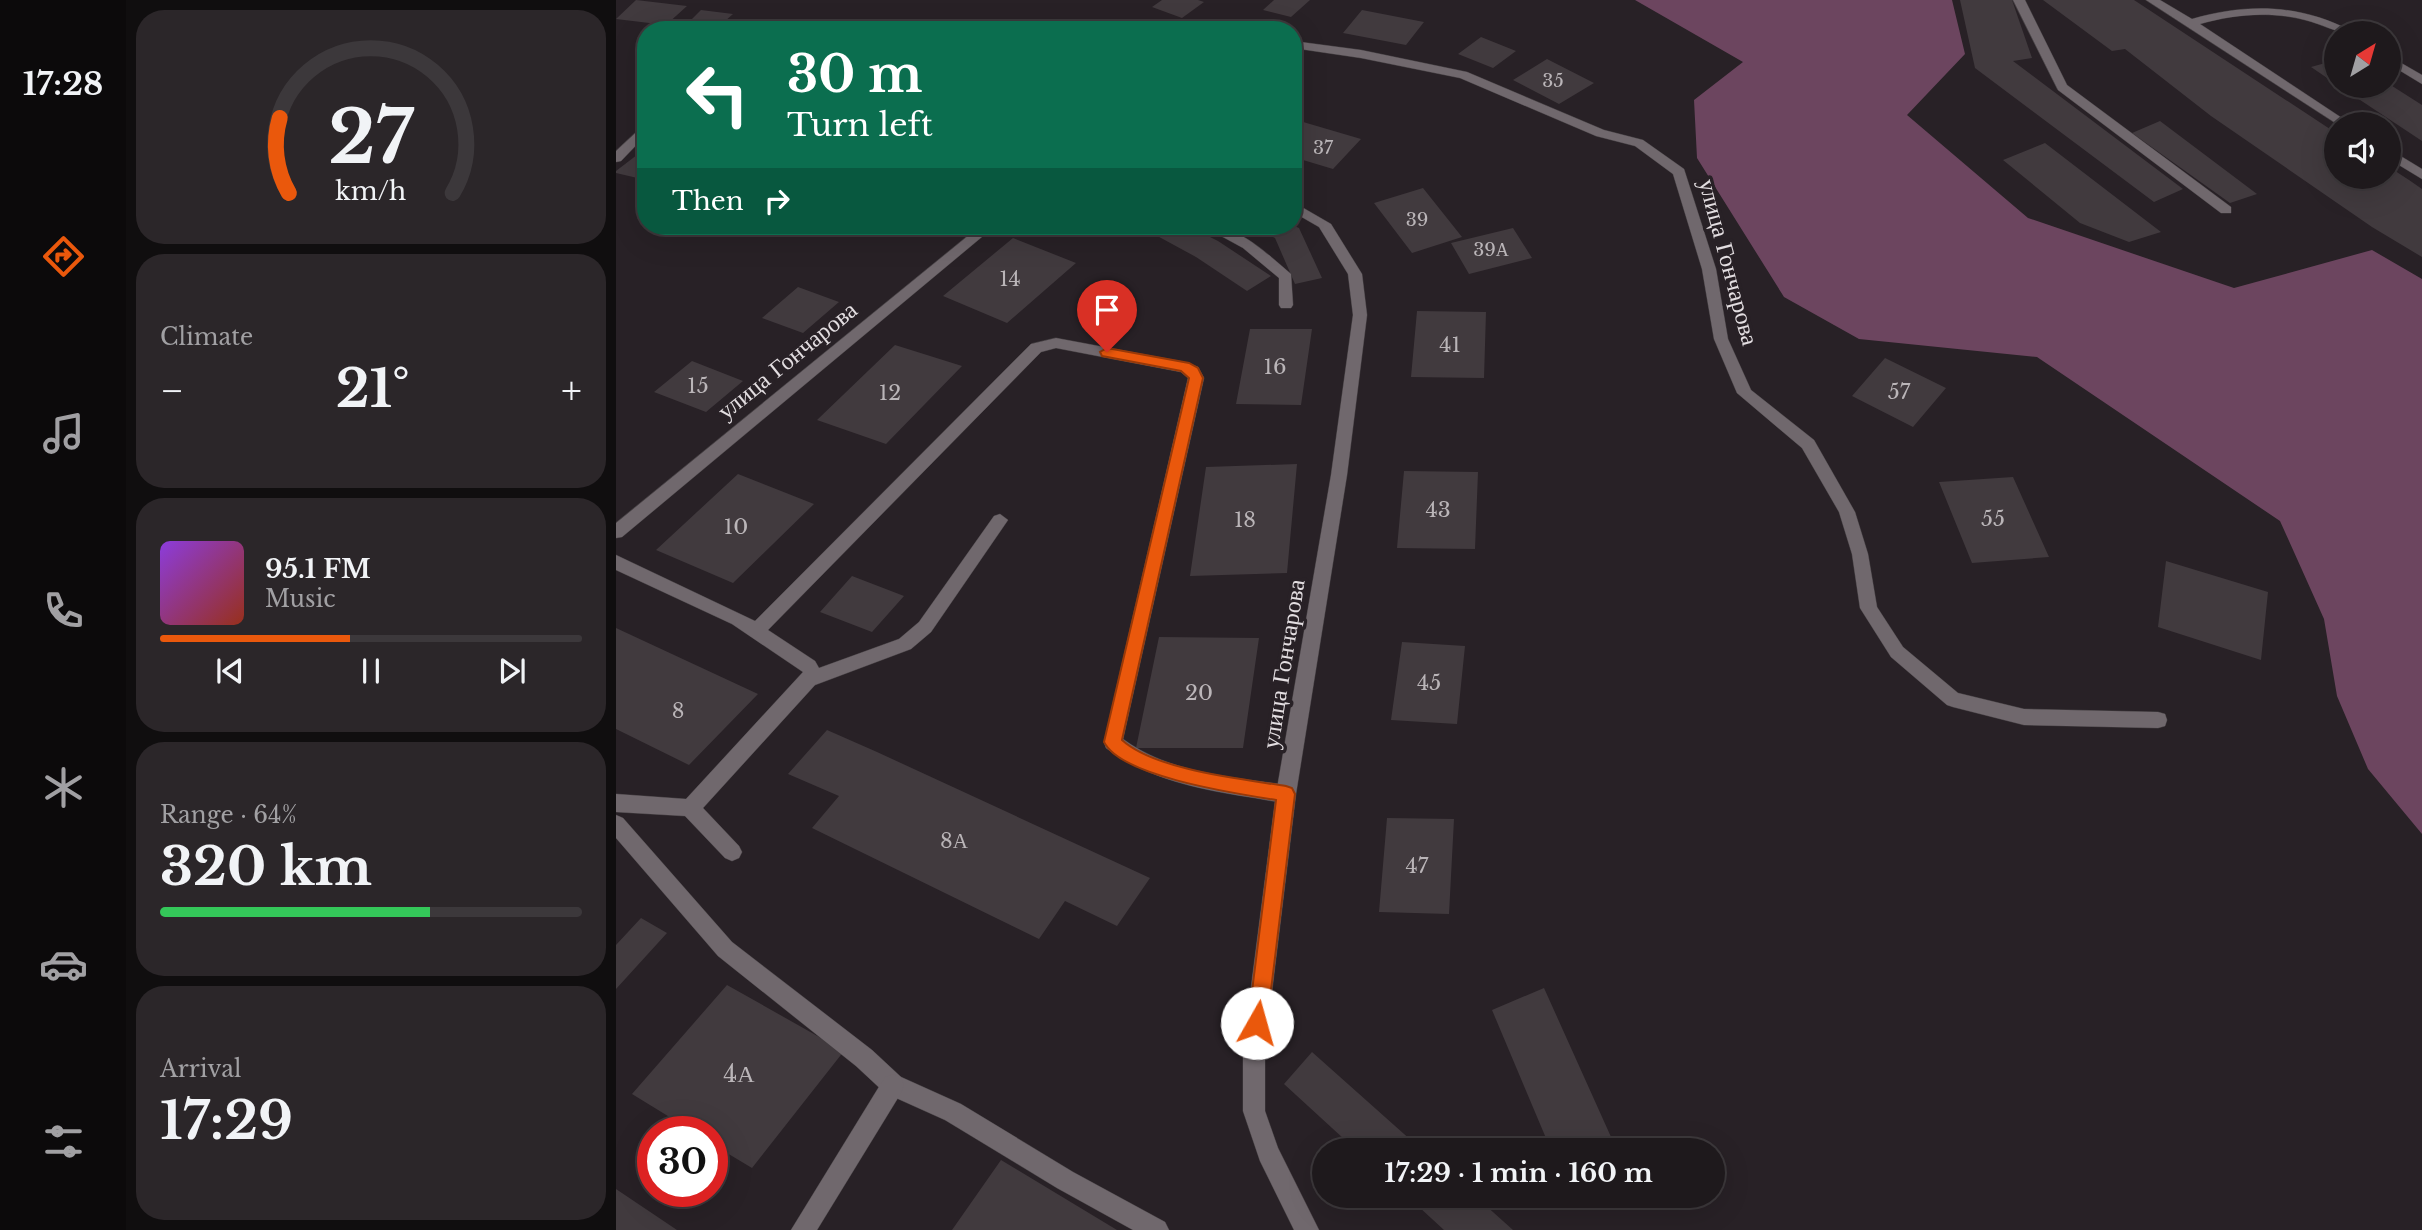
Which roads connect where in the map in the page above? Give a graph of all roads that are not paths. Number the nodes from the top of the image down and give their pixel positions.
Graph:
1 (2019, 0) edge
2 (2152, 0) edge
3 (2260, 0) edge
4 (2276, 10) junction
5 (2324, 22) edge
6 (2191, 23) junction
7 (1302, 45) edge
8 (2401, 67) edge
9 (2422, 80) edge
10 (2327, 112) edge
11 (637, 136) edge
12 (616, 158) edge
13 (2401, 161) edge
14 (2422, 175) edge
15 (1302, 211) edge
16 (2226, 211) dead end
17 (977, 235) edge
18 (1228, 235) edge
19 (1286, 304) dead end
20 (1000, 520) dead end
21 (616, 532) edge
22 (616, 562) edge
23 (756, 631) junction
24 (809, 680) junction
25 (2158, 720) dead end
26 (1286, 794) junction
27 (616, 803) edge
28 (690, 808) junction
29 (616, 824) edge
30 (732, 852) dead end
31 (893, 1085) junction
32 (803, 1230) edge
33 (1157, 1230) edge
34 (1307, 1230) edge

1 - 16 street
2 - 6 street
3 - 4 street
4 - 5 street
4 - 6 street
6 - 10 street
7 - 25 street, улица Гончарова
8 - 9 street
11 - 12 street
13 - 14 street
15 - 26 street, улица Гончарова
17 - 21 street, улица Гончарова
18 - 19 street
20 - 24 street
22 - 23 street
23 - 24 street
23 - 26 street
24 - 28 street
26 - 34 street, улица Гончарова
27 - 28 street
28 - 30 street
29 - 31 street
31 - 32 street
31 - 33 street

